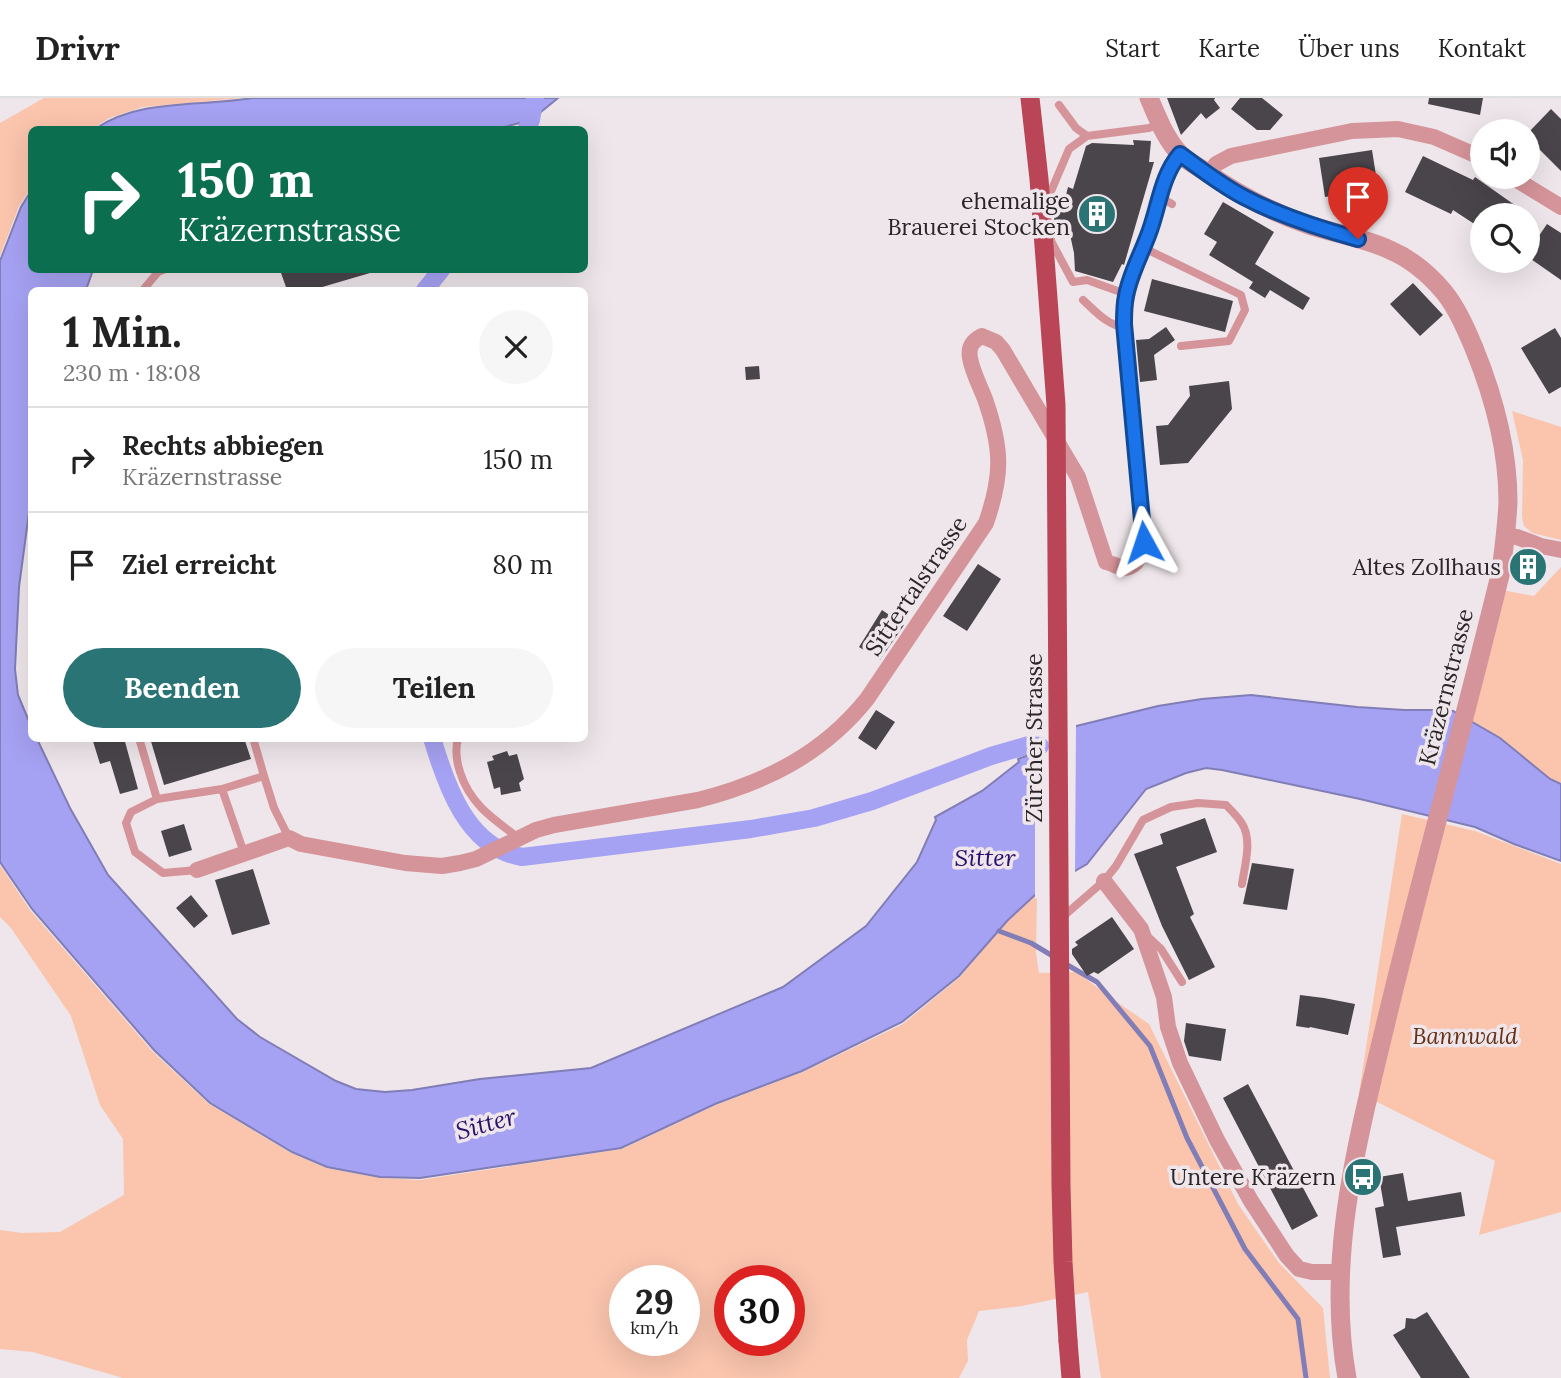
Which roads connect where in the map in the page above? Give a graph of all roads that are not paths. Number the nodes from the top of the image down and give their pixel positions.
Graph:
1 (1031, 98) edge
2 (1149, 98) edge
3 (1059, 106) dead end
4 (1161, 124) junction
5 (1087, 135) junction
6 (1470, 153) edge
7 (1180, 154) junction
8 (1209, 175) junction
9 (1531, 189) edge
10 (1561, 207) edge
11 (1144, 248) junction
12 (157, 273) edge
13 (146, 287) edge
14 (1126, 294) junction
15 (1083, 300) dead end
16 (1124, 327) junction
17 (1181, 346) dead end
18 (1506, 536) junction
19 (1561, 550) edge
20 (140, 742) edge
21 (254, 742) edge
22 (457, 742) edge
23 (264, 776) junction
24 (222, 789) junction
25 (157, 799) junction
26 (289, 838) junction
27 (514, 840) junction
28 (244, 853) junction
29 (197, 870) joint
30 (1104, 881) junction
31 (1242, 884) dead end
32 (1141, 929) junction
33 (1051, 942) dead end
34 (1182, 982) dead end
35 (1339, 1272) junction
36 (1071, 1378) edge
37 (1347, 1378) edge

1 - 36 main road, Zürcher Strasse, bridge
2 - 4 street, Kräzernstrasse
3 - 5 lane
4 - 5 lane
4 - 7 street, Kräzernstrasse
5 - 14 lane
6 - 8 street
7 - 8 street, Kräzernstrasse
7 - 11 street, Sittertalstrasse
8 - 18 street, Kräzernstrasse
9 - 10 street
11 - 14 street, Sittertalstrasse
11 - 17 lane
12 - 13 lane
14 - 16 street, Sittertalstrasse
15 - 16 lane
16 - 27 street, Sittertalstrasse
18 - 19 street
18 - 35 street, Kräzernstrasse
20 - 25 lane
21 - 23 lane
22 - 27 lane
23 - 24 lane
23 - 26 lane
24 - 25 lane
24 - 28 lane
25 - 29 lane
26 - 27 street, Sittertalstrasse
26 - 28 street
28 - 29 street
30 - 31 lane
30 - 32 street
30 - 33 lane
32 - 34 lane
32 - 35 street
35 - 37 street, Kräzernstrasse

